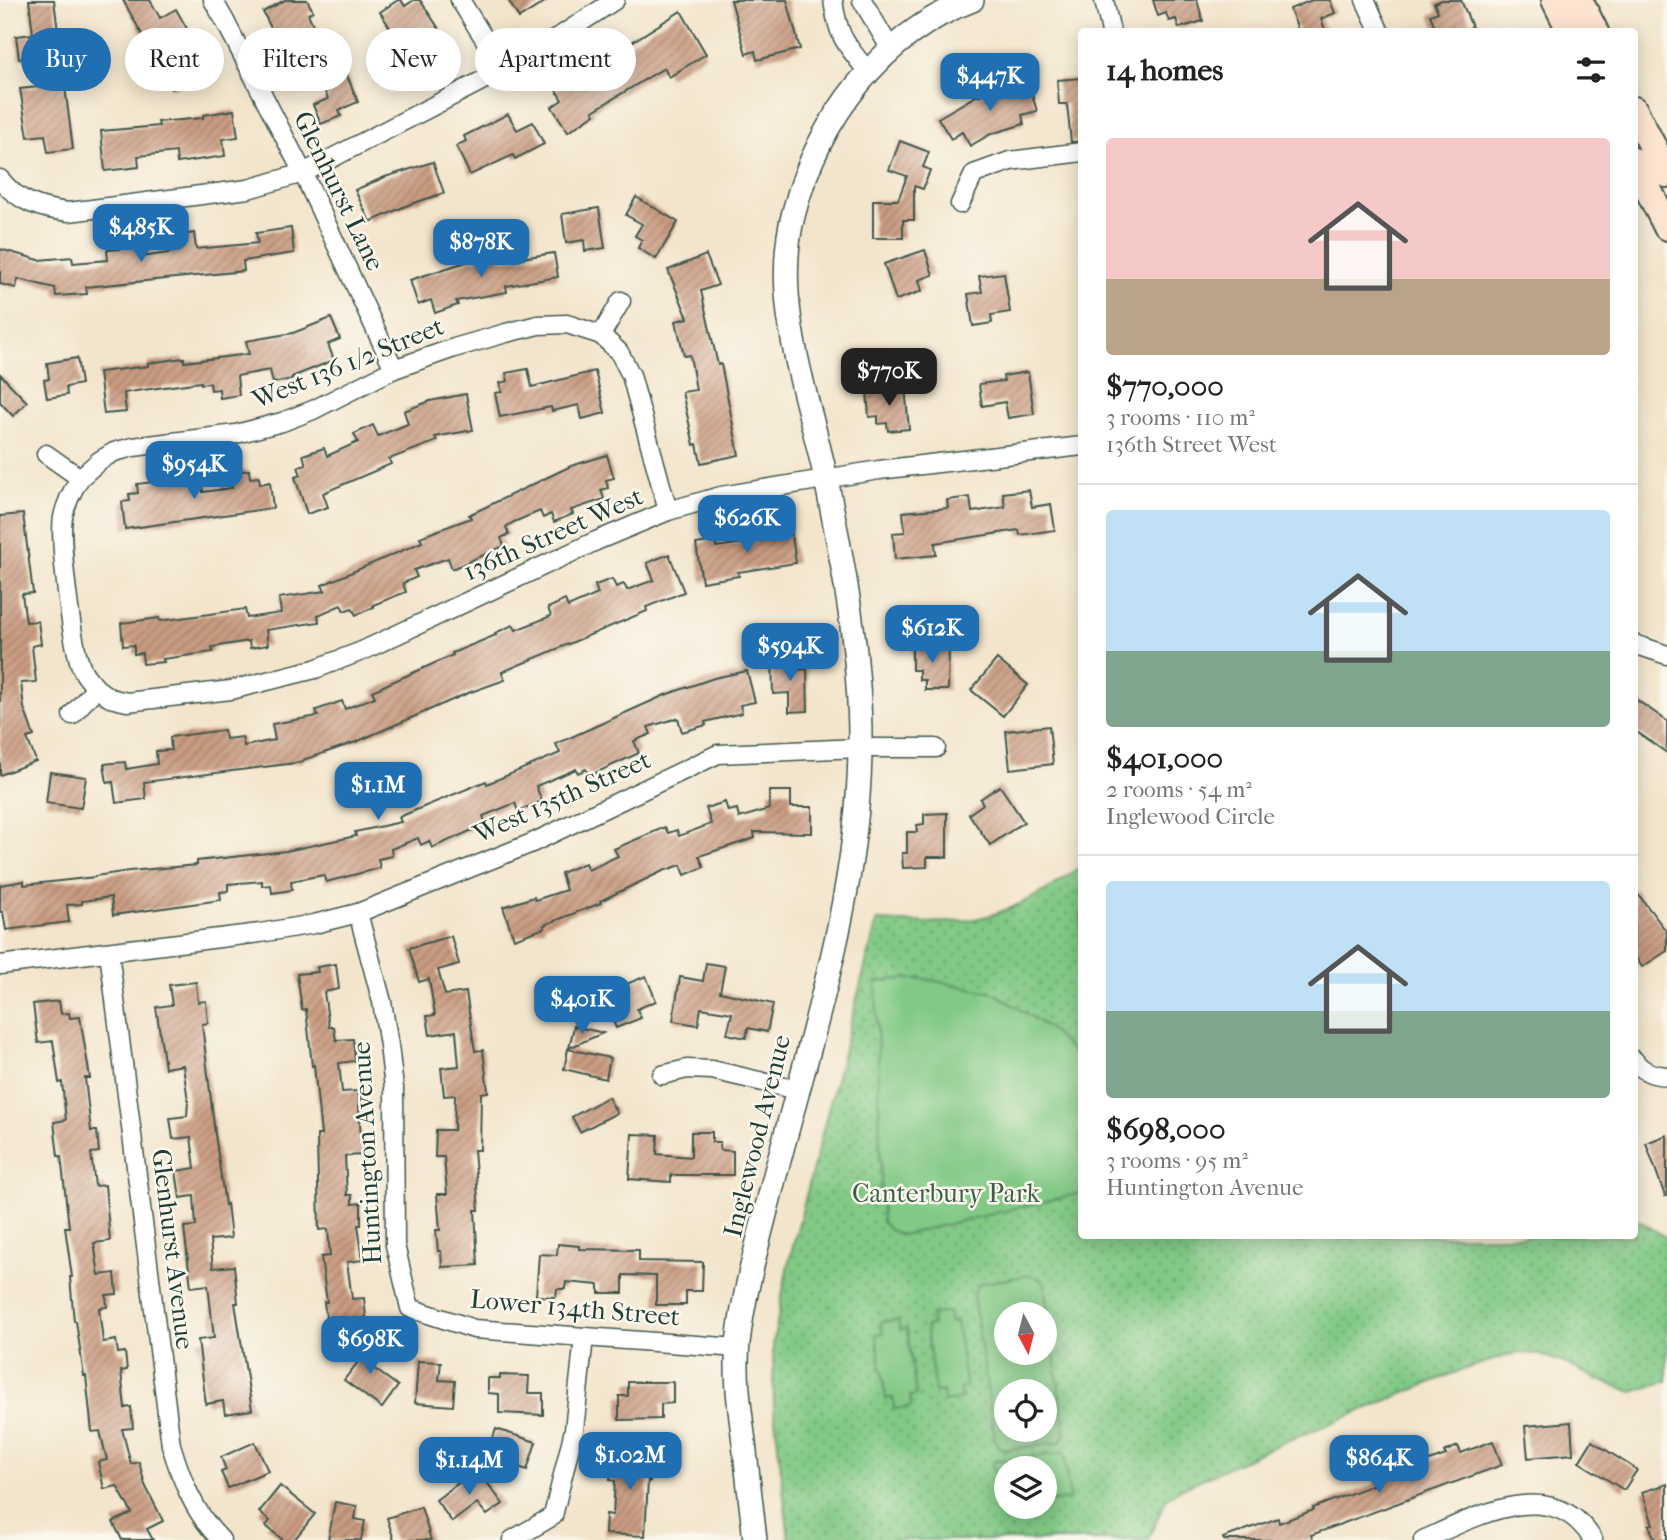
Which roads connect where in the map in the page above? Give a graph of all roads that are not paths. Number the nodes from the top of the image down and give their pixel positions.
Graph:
1 (213, 0) edge
2 (460, 0) edge
3 (615, 0) edge
4 (833, 0) edge
5 (862, 0) edge
6 (972, 0) edge
7 (1104, 0) edge
8 (1365, 0) edge
9 (1555, 0) edge
10 (1579, 0) edge
11 (478, 28) edge
12 (571, 28) edge
13 (1110, 28) edge
14 (1378, 28) edge
15 (1569, 28) edge
16 (1593, 28) edge
17 (890, 48) junction
18 (868, 72) junction
19 (475, 85) edge
20 (1638, 118) edge
21 (1078, 152) edge
22 (1638, 169) edge
23 (303, 173) junction
24 (1667, 174) edge
25 (0, 179) edge
26 (960, 205) dead end
27 (1667, 227) edge
28 (621, 301) dead end
29 (601, 335) junction
30 (394, 369) junction
31 (1078, 446) edge
32 (46, 454) dead end
33 (80, 478) junction
34 (826, 478) junction
35 (668, 511) junction
36 (1638, 645) edge
37 (1667, 655) edge
38 (96, 688) junction
39 (72, 715) dead end
40 (860, 748) junction
41 (936, 748) dead end
42 (358, 913) junction
43 (109, 952) junction
44 (0, 965) edge
45 (1638, 1066) edge
46 (662, 1075) dead end
47 (1660, 1075) edge
48 (797, 1090) junction
49 (410, 1308) joint
50 (584, 1337) junction
51 (738, 1348) junction
52 (221, 1540) edge
53 (512, 1540) edge
54 (755, 1540) edge
55 (1423, 1540) edge
56 (1592, 1540) edge

1 - 23 street, Glenhurst Lane
2 - 11 street
3 - 12 street
4 - 18 street
5 - 17 street
6 - 17 street, Inglewood Avenue
7 - 13 street
8 - 14 street
9 - 15 main road
10 - 16 main road
17 - 18 street, Inglewood Avenue
18 - 34 street, Inglewood Avenue
19 - 23 street
20 - 24 main road
21 - 26 street
22 - 27 main road
23 - 25 street
23 - 30 street, Glenhurst Lane
28 - 29 street
29 - 30 street, West 136 1/2 Street
29 - 35 street
30 - 33 street, West 136 1/2 Street
31 - 34 street, 136th Street West
32 - 33 street
33 - 38 street
34 - 35 street, 136th Street West
34 - 40 street, Inglewood Avenue
35 - 38 street, 136th Street West
36 - 37 street
38 - 39 street
40 - 41 street
40 - 42 street, West 135th Street
40 - 48 street, Inglewood Avenue
42 - 43 street, West 135th Street
42 - 49 street, Huntington Avenue
43 - 44 street, West 135th Street
43 - 52 street, Glenhurst Avenue
45 - 47 street
46 - 48 street
48 - 51 street, Inglewood Avenue
49 - 50 street, Lower 134th Street
50 - 51 street, Lower 134th Street
50 - 53 street
51 - 54 street, Inglewood Avenue
55 - 56 street

